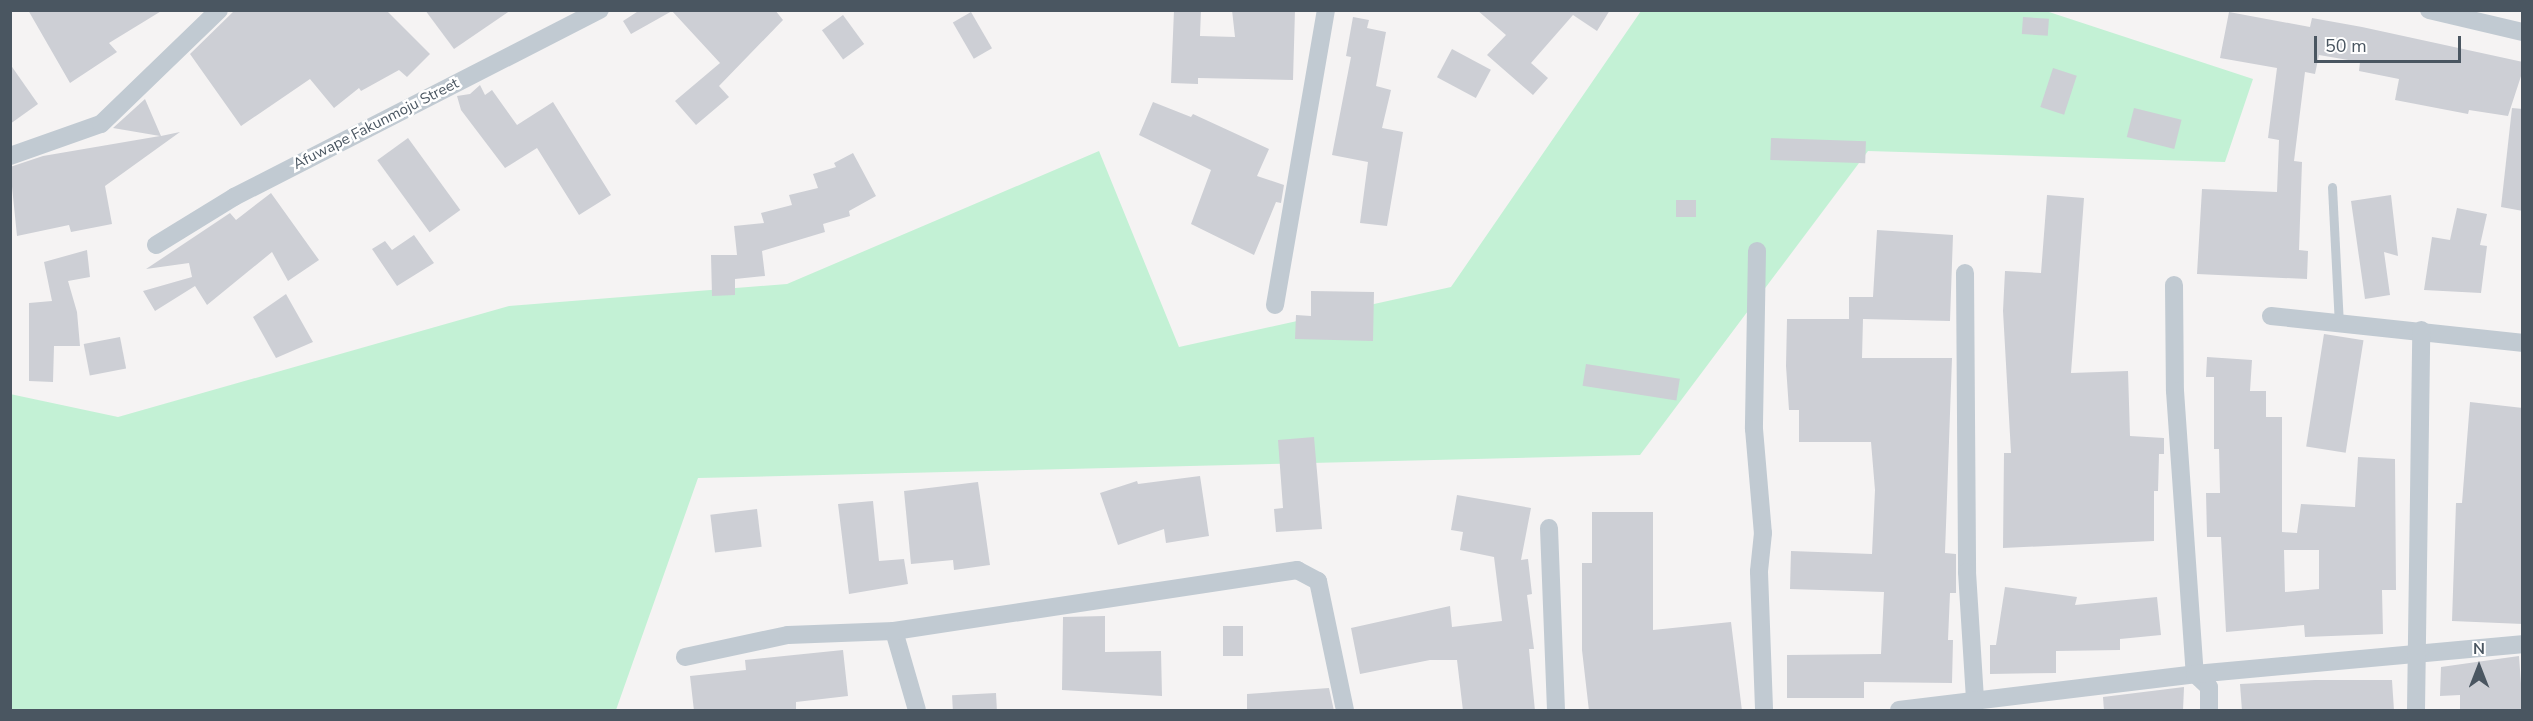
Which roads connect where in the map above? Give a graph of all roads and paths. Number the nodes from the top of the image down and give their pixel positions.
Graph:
1 (219, 10) edge
2 (600, 10) edge
3 (1326, 10) edge
4 (2429, 10) edge
5 (2523, 32) edge
6 (10, 156) edge
7 (2332, 187) dead end
8 (156, 245) dead end
9 (1757, 251) dead end
10 (1965, 273) dead end
11 (2174, 285) dead end
12 (1275, 305) dead end
13 (2271, 316) dead end
14 (2339, 324) junction
15 (2421, 330) junction
16 (2523, 343) edge
17 (1549, 528) dead end
18 (894, 631) junction
19 (2523, 644) edge
20 (2419, 656) junction
21 (685, 657) dead end
22 (2195, 674) junction
23 (1976, 700) junction
24 (2001, 704) edge
25 (917, 711) edge
26 (1345, 711) edge
27 (1556, 711) edge
28 (1764, 711) edge
29 (1899, 711) edge
30 (2209, 711) edge
31 (2416, 711) edge

1 - 6 street
2 - 8 street, Afuwape Fakunmoju Street
3 - 12 street
4 - 5 street
7 - 14 lane
9 - 28 street
10 - 23 street
11 - 22 street
13 - 14 street
14 - 15 street
15 - 16 street
15 - 20 street
17 - 27 street
18 - 21 street
18 - 25 street
18 - 26 street
19 - 20 street
20 - 22 street
20 - 31 street
22 - 24 street
22 - 30 street
23 - 24 street
23 - 29 street

